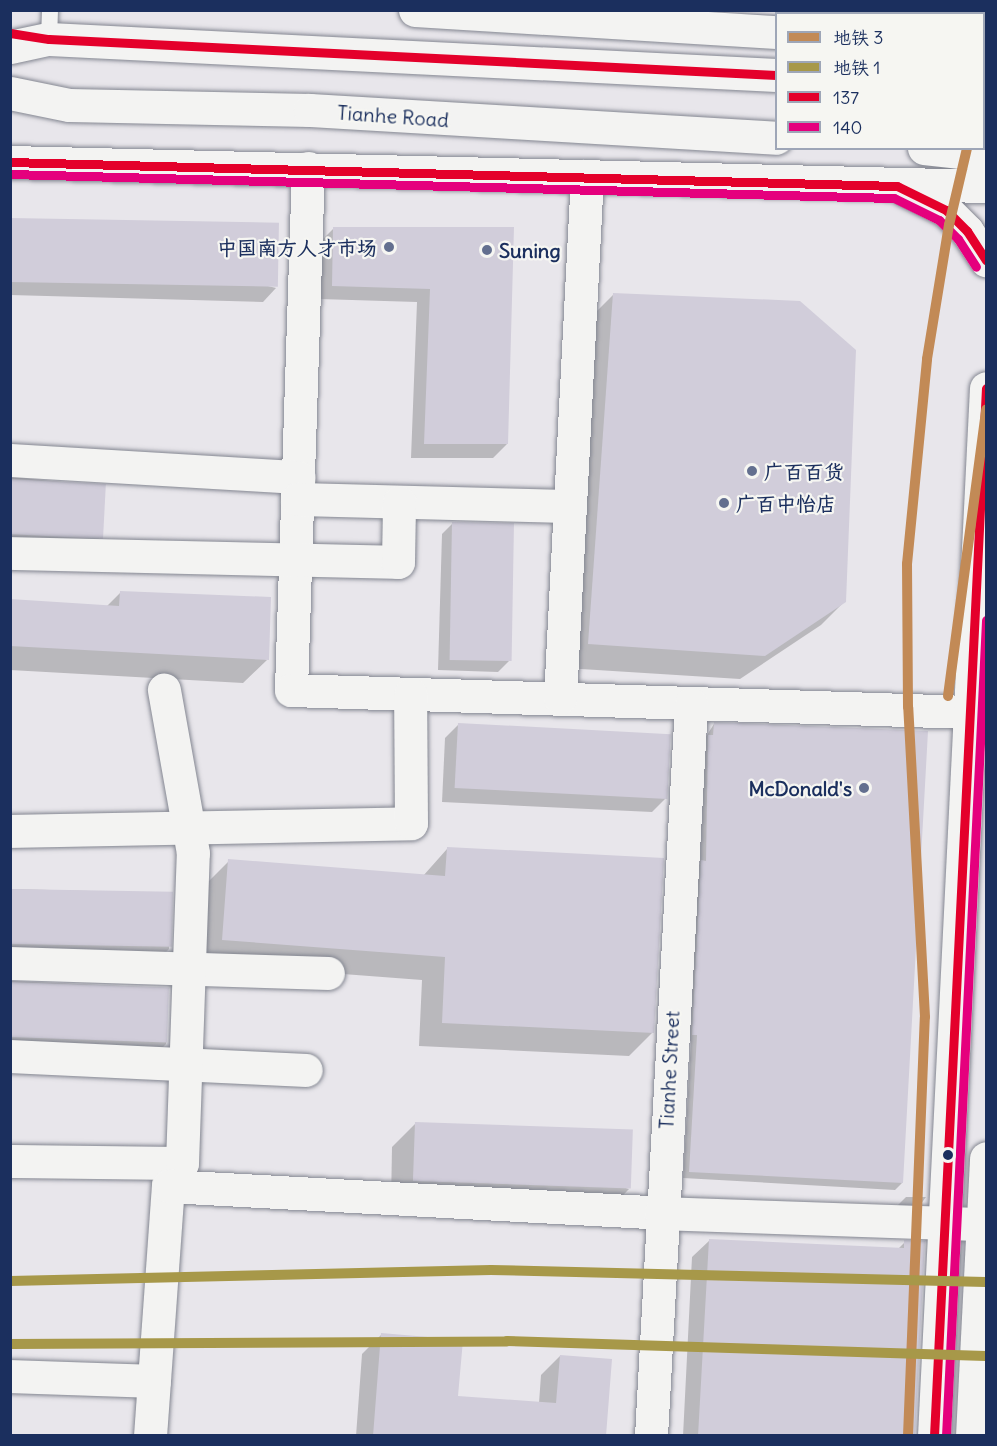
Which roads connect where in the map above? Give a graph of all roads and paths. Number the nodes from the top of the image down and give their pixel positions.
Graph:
1 (415, 10) edge
2 (50, 25) edge
3 (775, 32) edge
4 (10, 33) edge
5 (10, 47) edge
6 (775, 75) edge
7 (10, 93) edge
8 (69, 105) junction
9 (10, 113) edge
10 (775, 138) edge
11 (942, 150) edge
12 (987, 155) edge
13 (10, 162) edge
14 (308, 168) junction
15 (587, 176) junction
16 (897, 186) junction
17 (987, 186) edge
18 (987, 260) edge
19 (987, 388) edge
20 (10, 460) edge
21 (297, 488) junction
22 (399, 502) junction
23 (569, 506) junction
24 (10, 553) edge
25 (295, 560) junction
26 (164, 690) dead end
27 (410, 693) junction
28 (560, 698) junction
29 (691, 704) junction
30 (970, 712) junction
31 (10, 831) edge
32 (10, 963) edge
33 (328, 972) dead end
34 (10, 1056) edge
35 (306, 1070) dead end
36 (987, 1158) edge
37 (10, 1161) edge
38 (661, 1213) junction
39 (946, 1223) junction
40 (983, 1224) junction
41 (10, 1376) edge
42 (154, 1381) junction
43 (150, 1436) edge
44 (651, 1436) edge
45 (934, 1436) edge
46 (972, 1436) edge

1 - 3 main road
2 - 4 main road
2 - 5 main road
2 - 6 main road
7 - 8 main road, Tianhe Road
8 - 9 main road
8 - 10 main road, Tianhe Road
11 - 12 main road
13 - 14 main road
14 - 15 main road
14 - 21 main road
15 - 16 main road
15 - 23 main road
16 - 17 main road
16 - 18 main road
19 - 30 main road
20 - 21 main road
21 - 22 main road
21 - 25 main road
22 - 23 main road
22 - 25 main road
23 - 28 main road
24 - 25 main road
25 - 27 main road
26 - 37 main road
27 - 28 main road
27 - 31 main road
28 - 29 main road
29 - 30 main road
29 - 38 main road, Tianhe Street
30 - 39 main road
32 - 33 main road
34 - 35 main road
36 - 40 main road
38 - 39 main road
38 - 42 main road
38 - 44 main road, Tianhe Street
39 - 40 main road
39 - 45 main road
40 - 46 main road
41 - 42 main road
42 - 43 main road

